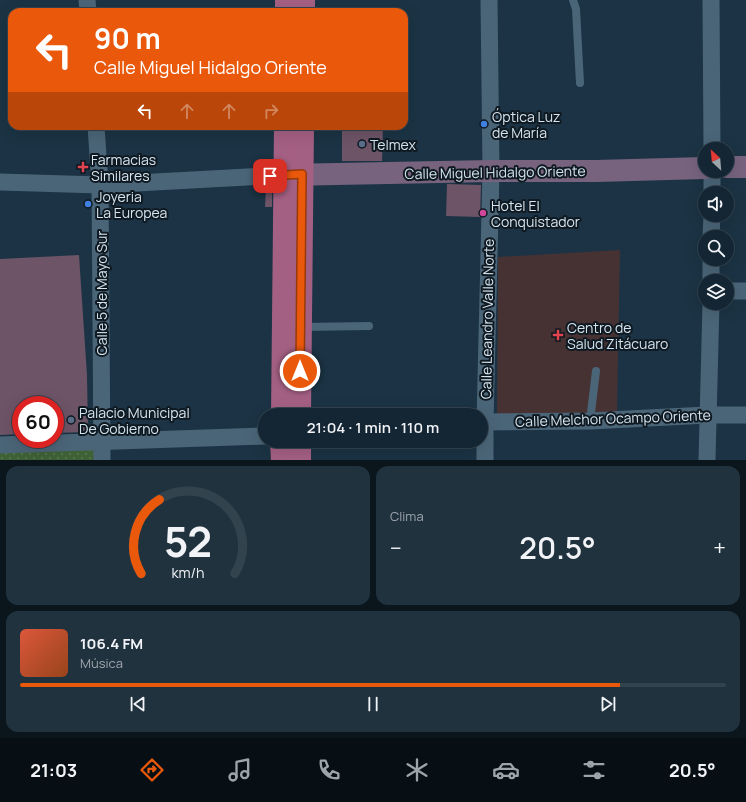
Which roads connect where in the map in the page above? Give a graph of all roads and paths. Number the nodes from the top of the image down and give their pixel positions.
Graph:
1 (489, 0) edge
2 (573, 0) edge
3 (711, 0) edge
4 (580, 83) dead end
5 (96, 130) edge
6 (287, 130) edge
7 (301, 130) edge
8 (712, 142) edge
9 (734, 167) edge
10 (746, 167) edge
11 (698, 168) edge
12 (491, 171) junction
13 (294, 175) junction
14 (0, 182) edge
15 (100, 185) junction
16 (734, 291) edge
17 (746, 291) edge
18 (711, 310) edge
19 (369, 326) dead end
20 (300, 327) junction
21 (596, 371) dead end
22 (282, 408) edge
23 (300, 408) edge
24 (483, 408) edge
25 (707, 415) junction
26 (746, 415) edge
27 (590, 421) junction
28 (488, 422) edge
29 (258, 436) edge
30 (102, 441) junction
31 (0, 445) edge
32 (282, 448) edge
33 (300, 448) edge
34 (484, 448) edge
35 (102, 460) edge
36 (282, 460) edge
37 (300, 460) edge
38 (485, 460) edge
39 (707, 460) edge

1 - 12 street, Calle Leandro Valle Norte
2 - 4 lane
3 - 8 street
5 - 15 street, Calle 5 de Mayo Sur
6 - 13 main road
7 - 13 main road
9 - 10 street
11 - 12 street, Calle Miguel Hidalgo Oriente
12 - 13 street, Calle Miguel Hidalgo Oriente
12 - 24 street, Calle Leandro Valle Norte
13 - 15 street
13 - 20 main road
13 - 22 main road
14 - 15 street
15 - 30 street, Calle 5 de Mayo Sur
16 - 17 street
18 - 25 street
19 - 20 lane
20 - 23 main road
21 - 27 lane
25 - 26 street, Calle Melchor Ocampo Oriente
25 - 27 street, Calle Melchor Ocampo Oriente
25 - 39 street
27 - 28 street, Calle Melchor Ocampo Oriente
29 - 30 street
30 - 31 street
30 - 35 street, Calle 5 de Mayo Sur
32 - 36 main road
33 - 37 main road
34 - 38 street, Calle Leandro Valle Norte

